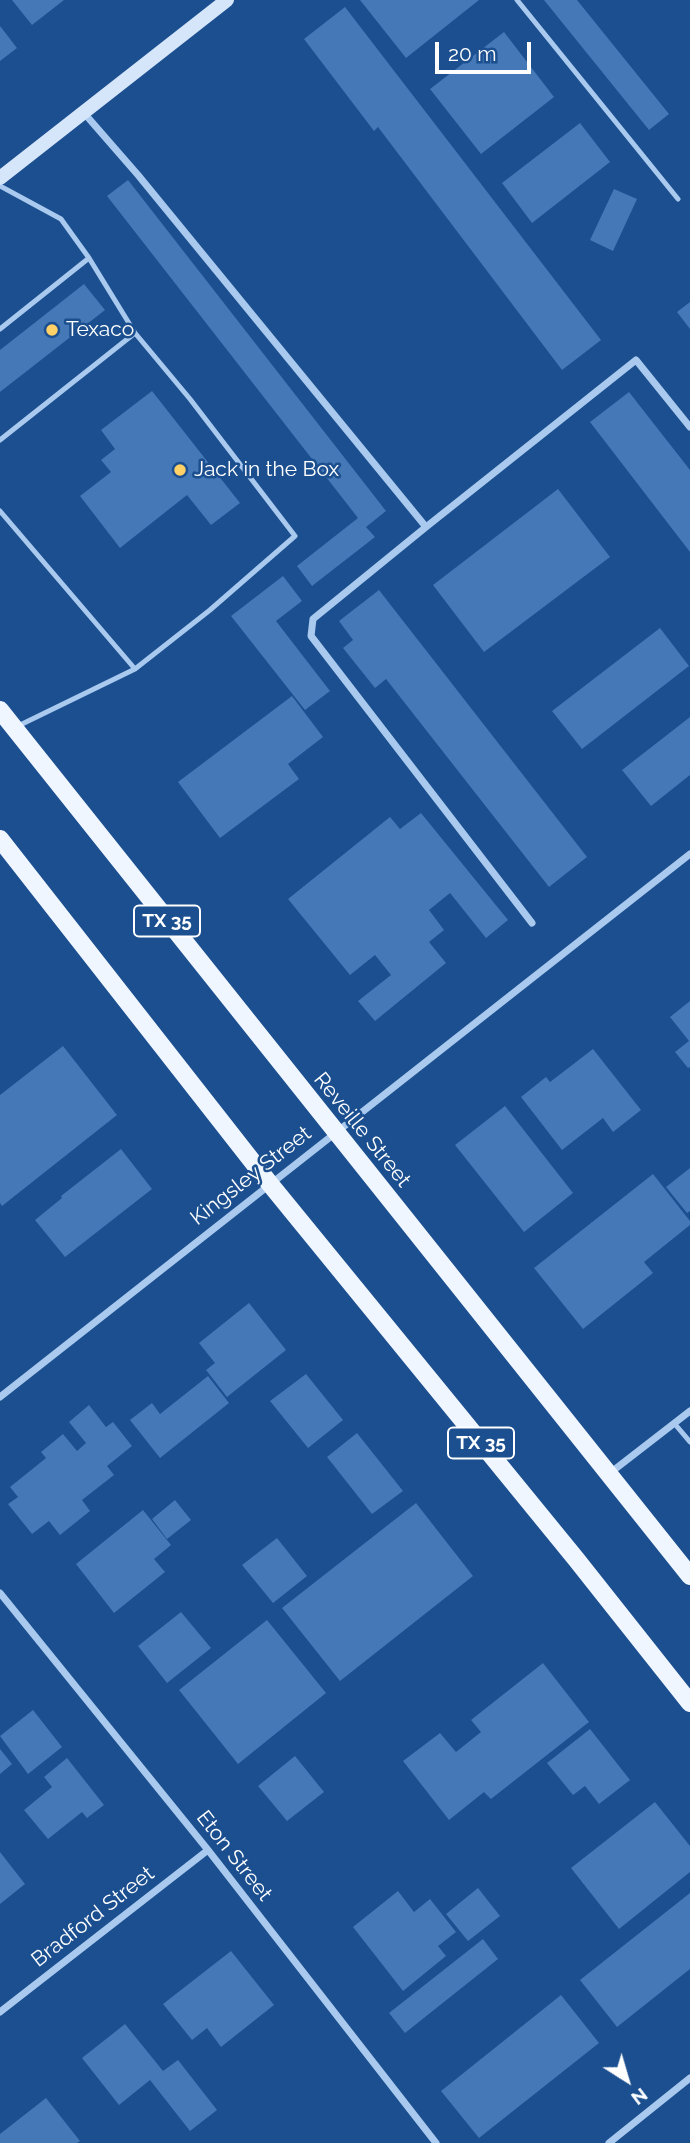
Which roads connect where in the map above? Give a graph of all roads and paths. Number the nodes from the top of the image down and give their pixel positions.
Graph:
1 (227, 0) edge
2 (517, 0) edge
3 (83, 112) junction
4 (0, 178) edge
5 (0, 186) edge
6 (678, 199) dead end
7 (89, 258) junction
8 (0, 329) edge
9 (135, 333) junction
10 (690, 427) edge
11 (0, 440) edge
12 (0, 511) edge
13 (426, 527) junction
14 (135, 669) junction
15 (0, 710) edge
16 (14, 728) junction
17 (0, 839) edge
18 (690, 854) edge
19 (532, 923) dead end
20 (335, 1132) junction
21 (270, 1184) junction
22 (0, 1397) edge
23 (690, 1411) edge
24 (674, 1423) junction
25 (690, 1442) edge
26 (609, 1473) junction
27 (690, 1576) edge
28 (0, 1593) edge
29 (690, 1703) edge
30 (208, 1850) junction
31 (0, 2012) edge
32 (690, 2078) edge
33 (436, 2143) edge
34 (609, 2143) edge

1 - 3 main road
2 - 6 lane
3 - 4 main road
3 - 13 street
5 - 7 lane
7 - 8 lane
7 - 9 lane
9 - 11 lane
9 - 14 lane
10 - 13 street
12 - 14 lane
13 - 19 street
14 - 16 lane
15 - 16 main road, Reveille Street / TX 35
16 - 20 main road, Reveille Street / TX 35
17 - 21 main road, TX 35
18 - 20 street, Kingsley Street
20 - 21 street, Kingsley Street
20 - 26 main road, Reveille Street / TX 35
21 - 22 street, Kingsley Street
21 - 29 main road, TX 35
23 - 24 street
24 - 25 lane
24 - 26 street
26 - 27 main road, Reveille Street / TX 35
28 - 30 street, Eton Street
30 - 31 street, Bradford Street
30 - 33 street, Eton Street
32 - 34 street

